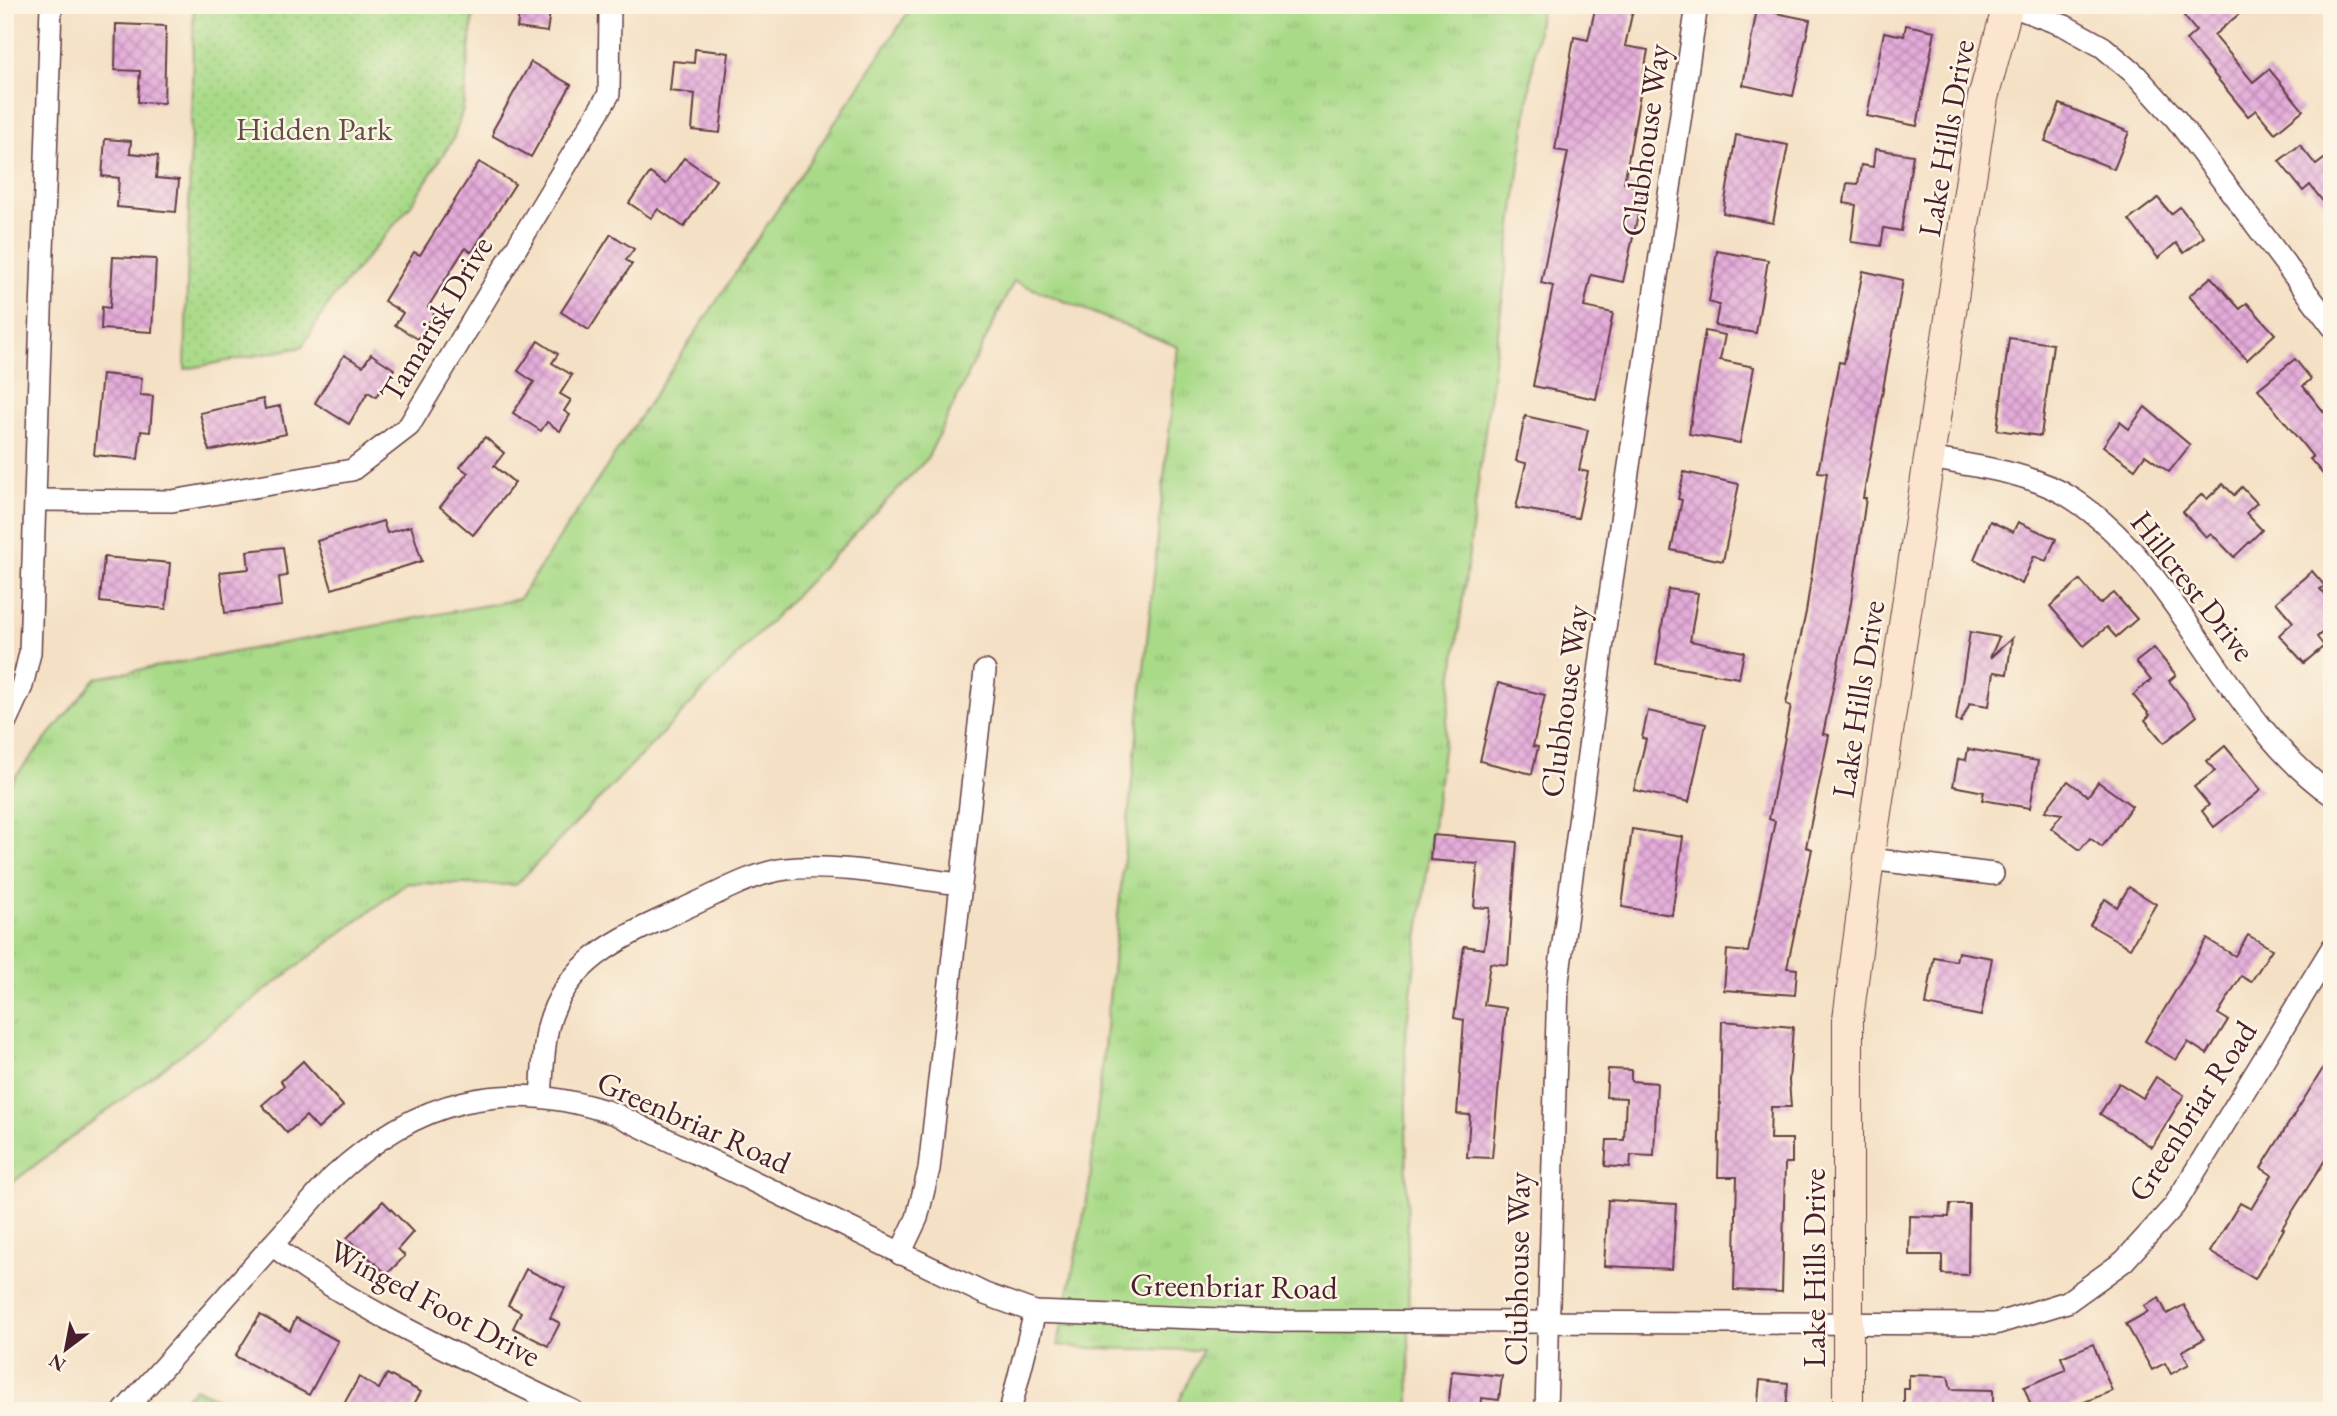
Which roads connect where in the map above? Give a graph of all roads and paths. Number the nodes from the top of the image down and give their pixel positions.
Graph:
1 (51, 5) edge
2 (610, 5) edge
3 (1697, 5) edge
4 (2009, 5) edge
5 (2332, 326) edge
6 (1930, 458) junction
7 (35, 500) junction
8 (985, 671) dead end
9 (5, 723) edge
10 (2332, 795) edge
11 (1869, 859) junction
12 (1993, 874) dead end
13 (960, 884) junction
14 (2332, 948) edge
15 (541, 1096) junction
16 (272, 1245) junction
17 (900, 1254) junction
18 (1035, 1312) junction
19 (1546, 1322) junction
20 (1850, 1322) junction
21 (124, 1411) edge
22 (573, 1411) edge
23 (1010, 1411) edge
24 (1546, 1411) edge
25 (1848, 1411) edge

1 - 7 street
2 - 7 street, Tamarisk Drive
3 - 19 street, Clubhouse Way
4 - 5 street
4 - 6 street, Lake Hills Drive
6 - 10 street, Hillcrest Drive
6 - 11 street, Lake Hills Drive
7 - 9 street
8 - 13 street
11 - 12 street
11 - 20 street, Lake Hills Drive
13 - 15 street
13 - 17 street
14 - 20 street, Greenbriar Road
15 - 16 street, Greenbriar Road
15 - 17 street, Greenbriar Road
16 - 21 street, Greenbriar Road
16 - 22 street, Winged Foot Drive
17 - 18 street, Greenbriar Road
18 - 19 street, Greenbriar Road
18 - 23 street
19 - 20 street, Greenbriar Road
19 - 24 street, Clubhouse Way
20 - 25 street, Lake Hills Drive

